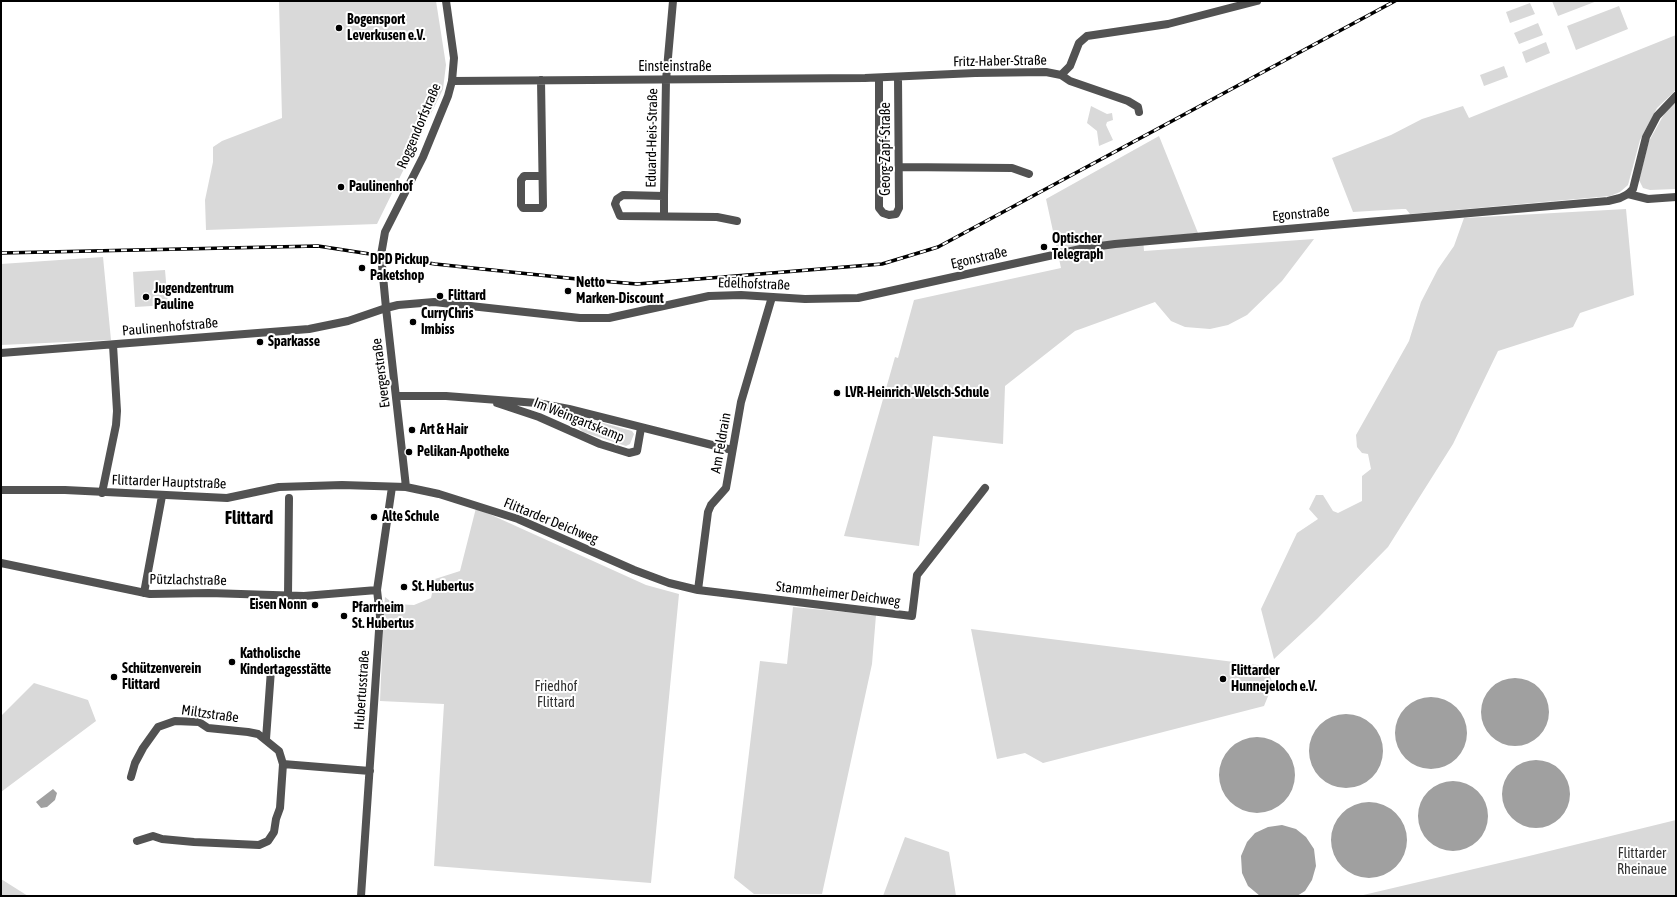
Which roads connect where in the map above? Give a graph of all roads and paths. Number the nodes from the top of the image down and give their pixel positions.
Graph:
1 (446, 1) edge
2 (673, 1) edge
3 (1257, 1) edge
4 (1061, 75) junction
5 (898, 77) junction
6 (879, 78) junction
7 (540, 80) junction
8 (666, 80) junction
9 (452, 81) junction
10 (1676, 96) edge
11 (1139, 112) dead end
12 (899, 167) junction
13 (1029, 174) dead end
14 (542, 176) junction
15 (1628, 194) junction
16 (664, 196) junction
17 (1676, 197) edge
18 (664, 216) junction
19 (737, 221) dead end
20 (381, 255) joint
21 (931, 283) joint
22 (772, 298) junction
23 (386, 308) junction
24 (113, 345) junction
25 (1, 353) edge
26 (397, 396) junction
27 (489, 401) junction
28 (641, 428) junction
29 (732, 450) junction
30 (392, 487) junction
31 (406, 487) junction
32 (985, 488) dead end
33 (1, 490) edge
34 (102, 493) junction
35 (162, 496) junction
36 (289, 498) dead end
37 (1, 563) edge
38 (684, 587) joint
39 (378, 590) junction
40 (698, 590) junction
41 (144, 593) junction
42 (288, 596) junction
43 (271, 670) dead end
44 (266, 739) junction
45 (283, 764) junction
46 (370, 771) junction
47 (131, 777) dead end
48 (137, 841) dead end
49 (361, 896) edge

1 - 9 street, Roggendorfstraße
2 - 8 street, Eduard-Heis-Straße
3 - 4 street
4 - 5 street, Fritz-Haber-Straße
4 - 11 street, Fritz-Haber-Straße
5 - 6 street, Einsteinstraße
5 - 12 street, Georg-Zapf-Straße
6 - 8 street, Einsteinstraße
6 - 12 street, Georg-Zapf-Straße
7 - 8 street, Einsteinstraße
7 - 9 street, Einsteinstraße
7 - 14 street
8 - 16 street, Eduard-Heis-Straße
9 - 20 street, Roggendorfstraße
10 - 15 street
12 - 13 street
14 - 14 street
15 - 17 street
15 - 21 street, Egonstraße
16 - 18 street, Eduard-Heis-Straße
16 - 18 street, Eduard-Heis-Straße
18 - 19 street, Eduard-Heis-Straße
20 - 23 street, Evergerstraße
21 - 22 street, Edelhofstraße
22 - 23 street, Edelhofstraße
22 - 29 street, Am Feldrain
23 - 24 street, Paulinenhofstraße
23 - 26 street, Evergerstraße
24 - 25 street, Paulinenhofstraße
24 - 34 street
26 - 27 street, Im Weingartskamp
26 - 31 street, Evergerstraße
27 - 28 street, Im Weingartskamp
27 - 28 street, Im Weingartskamp
28 - 29 street, Im Weingartskamp
29 - 40 street, Am Feldrain
30 - 31 street, Flittarder Hauptstraße
30 - 35 street, Flittarder Hauptstraße
30 - 39 street, Hubertusstraße
31 - 38 street, Flittarder Deichweg
32 - 40 street, Stammheimer Deichweg
33 - 34 street, Flittarder Hauptstraße
34 - 35 street, Flittarder Hauptstraße
35 - 41 street
36 - 42 street
37 - 41 street, Pützlachstraße
38 - 40 street, Stammheimer Deichweg
39 - 42 street, Pützlachstraße
39 - 46 street, Hubertusstraße
41 - 42 street, Pützlachstraße
43 - 44 street
44 - 45 street, Miltzstraße
44 - 47 street, Miltzstraße
45 - 46 street
45 - 48 street
46 - 49 street, Hubertusstraße

